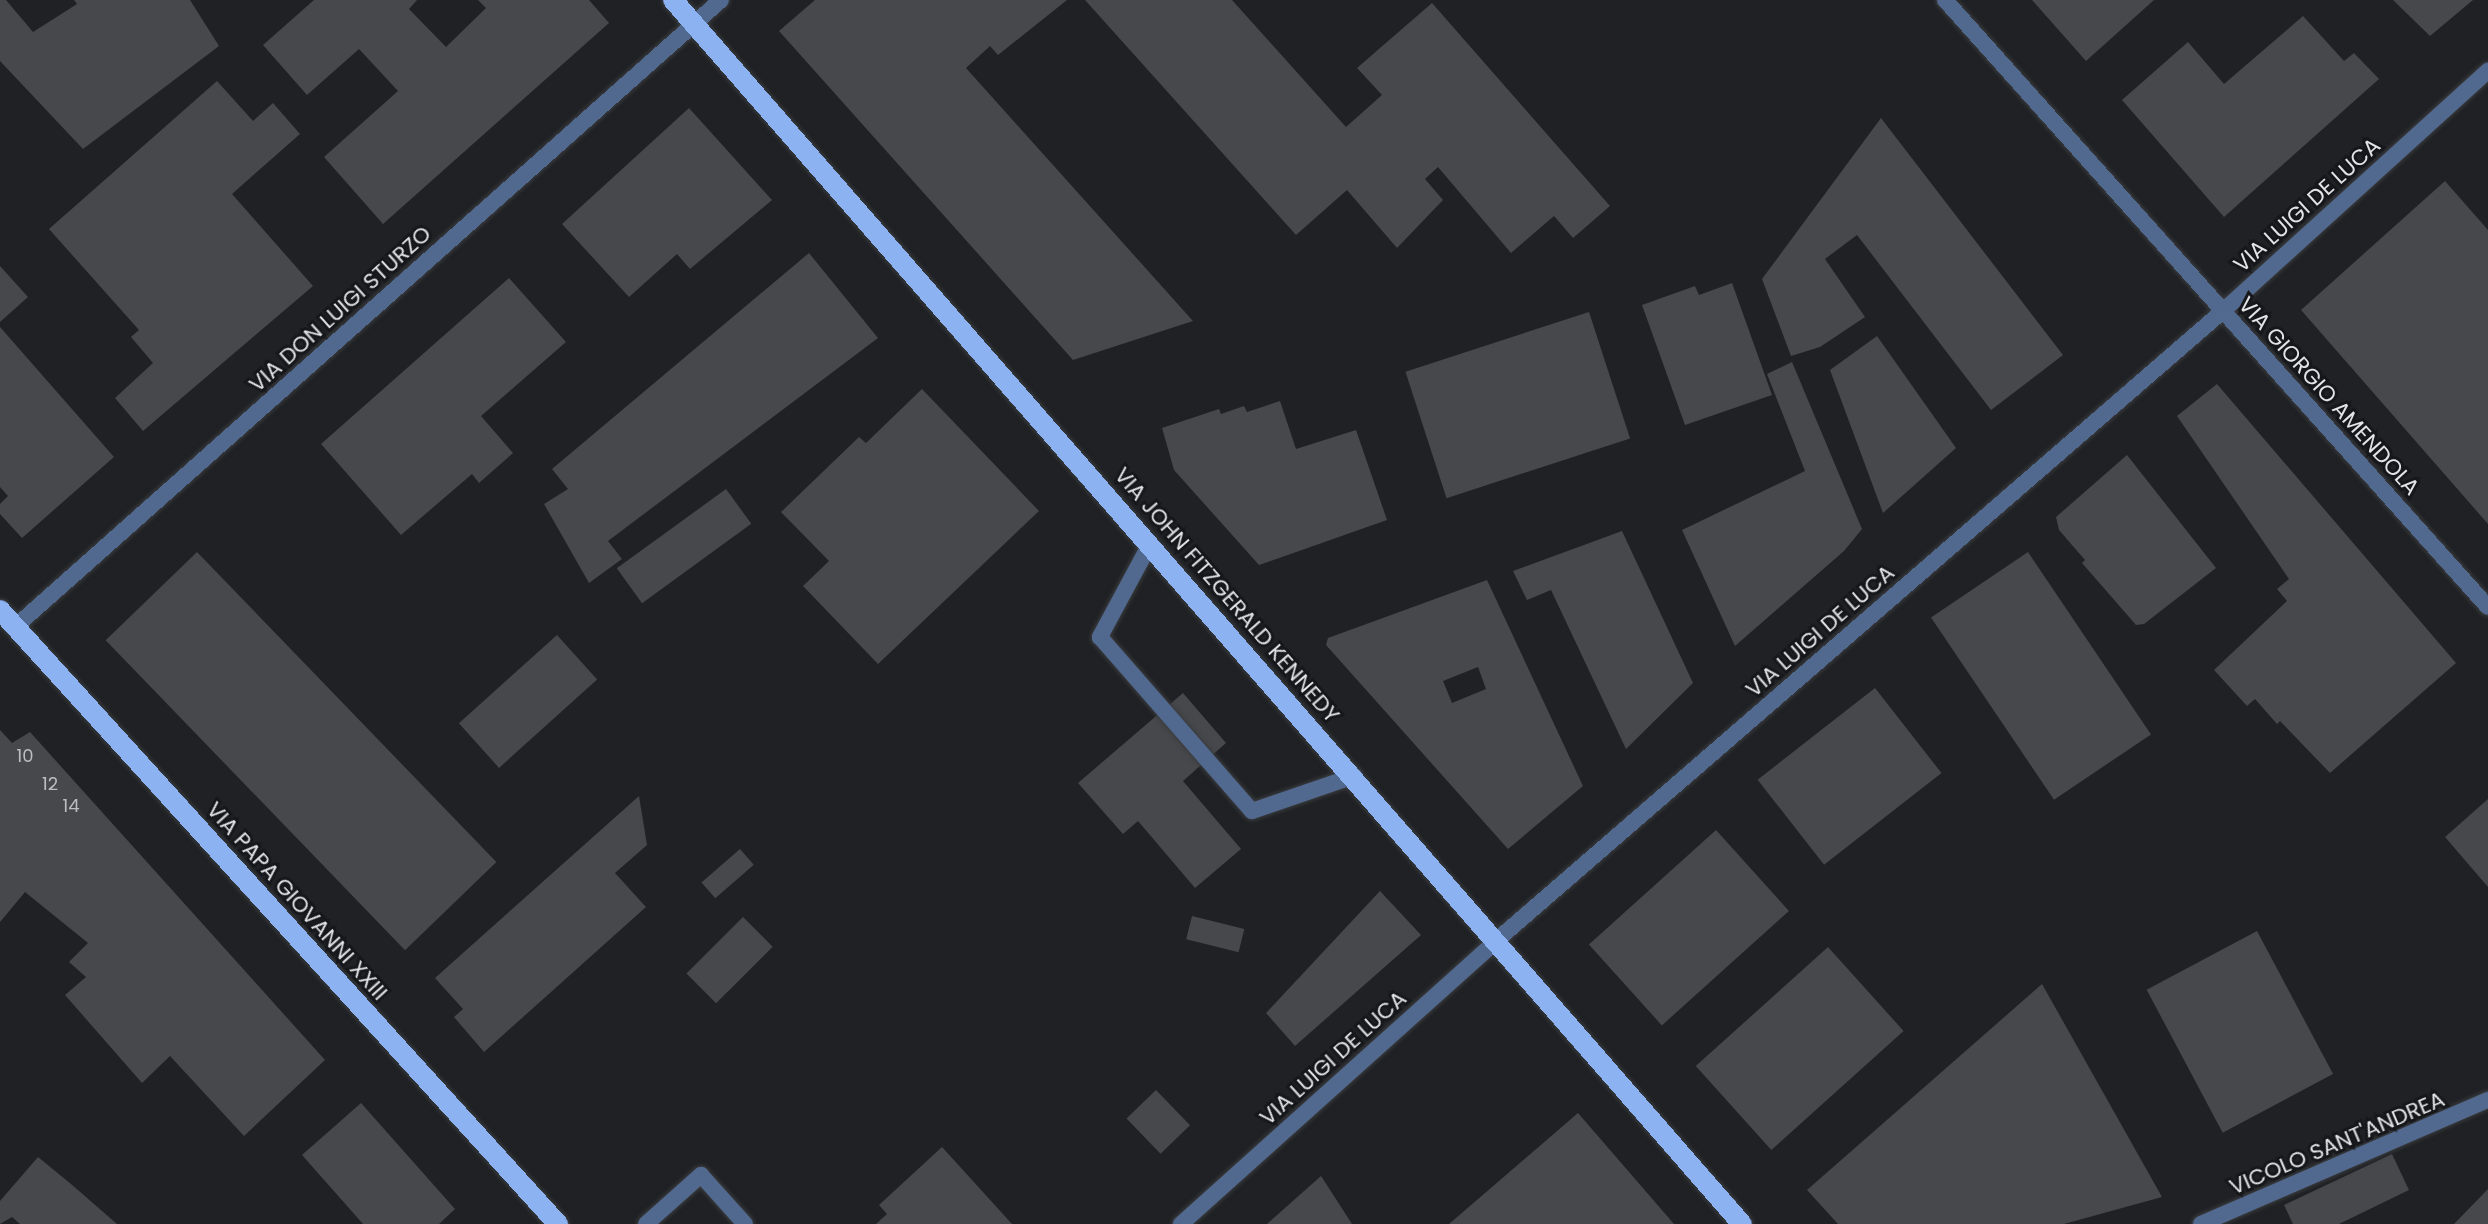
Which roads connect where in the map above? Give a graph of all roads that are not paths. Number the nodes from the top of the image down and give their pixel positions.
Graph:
1 (673, 0) edge
2 (721, 0) edge
3 (1945, 0) edge
4 (694, 24) junction
5 (2488, 71) edge
6 (2223, 311) junction
7 (1150, 544) junction
8 (2488, 607) edge
9 (0, 610) edge
10 (15, 627) junction
11 (1354, 776) junction
12 (1497, 940) junction
13 (2488, 1100) edge
14 (558, 1224) edge
15 (646, 1224) edge
16 (745, 1224) edge
17 (1181, 1224) edge
18 (1742, 1224) edge
19 (2201, 1224) edge

1 - 4 main road, VIA JOHN FITZGERALD KENNEDY
2 - 4 street, VIA DON LUIGI STURZO
3 - 6 street, VIA GIORGIO AMENDOLA
4 - 7 main road, VIA JOHN FITZGERALD KENNEDY
4 - 10 street, VIA DON LUIGI STURZO
5 - 6 street, VIA LUIGI DE LUCA
6 - 8 street, VIA GIORGIO AMENDOLA
6 - 12 street, VIA LUIGI DE LUCA
7 - 11 main road, VIA JOHN FITZGERALD KENNEDY
7 - 11 street
9 - 10 main road, VIA PAPA GIOVANNI XXIII
10 - 14 main road, VIA PAPA GIOVANNI XXIII
11 - 12 main road, VIA JOHN FITZGERALD KENNEDY
12 - 17 street, VIA LUIGI DE LUCA
12 - 18 main road, VIA JOHN FITZGERALD KENNEDY
13 - 19 street, VICOLO SANT'ANDREA
15 - 16 street

